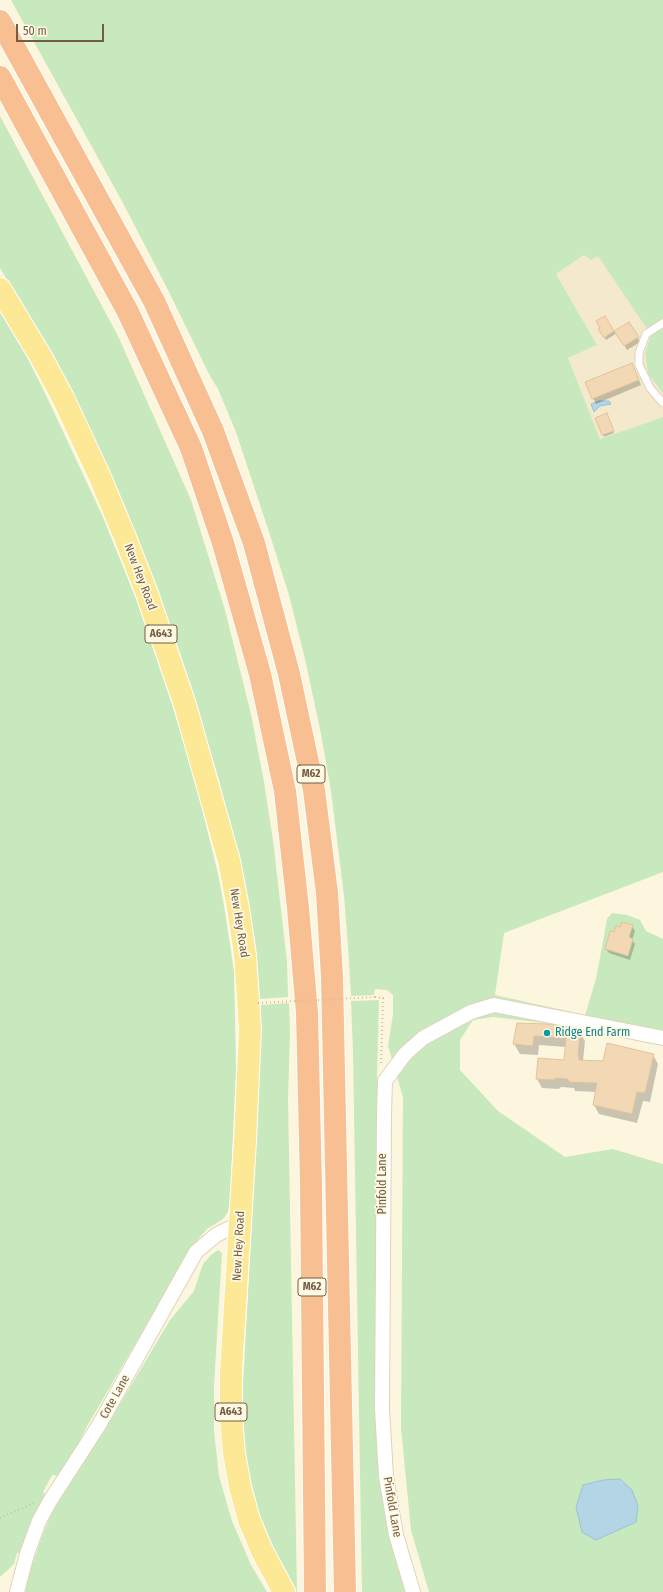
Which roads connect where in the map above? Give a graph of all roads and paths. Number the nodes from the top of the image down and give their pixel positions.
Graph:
1 (0, 21) edge
2 (0, 77) edge
3 (0, 289) edge
4 (663, 323) edge
5 (663, 403) edge
6 (258, 1003) dead end
7 (663, 1038) edge
8 (386, 1080) junction
9 (240, 1223) junction
10 (37, 1502) dead end
11 (0, 1518) edge
12 (17, 1592) edge
13 (284, 1592) edge
14 (315, 1592) edge
15 (345, 1592) edge
16 (413, 1592) edge

1 - 15 highway, M62
2 - 14 highway, M62
3 - 9 main road, New Hey Road / A643
4 - 5 lane
6 - 8 path, bridge
7 - 8 street
8 - 16 street, Pinfold Lane
9 - 12 street, Cote Lane
9 - 13 main road, New Hey Road / A643
10 - 11 path

